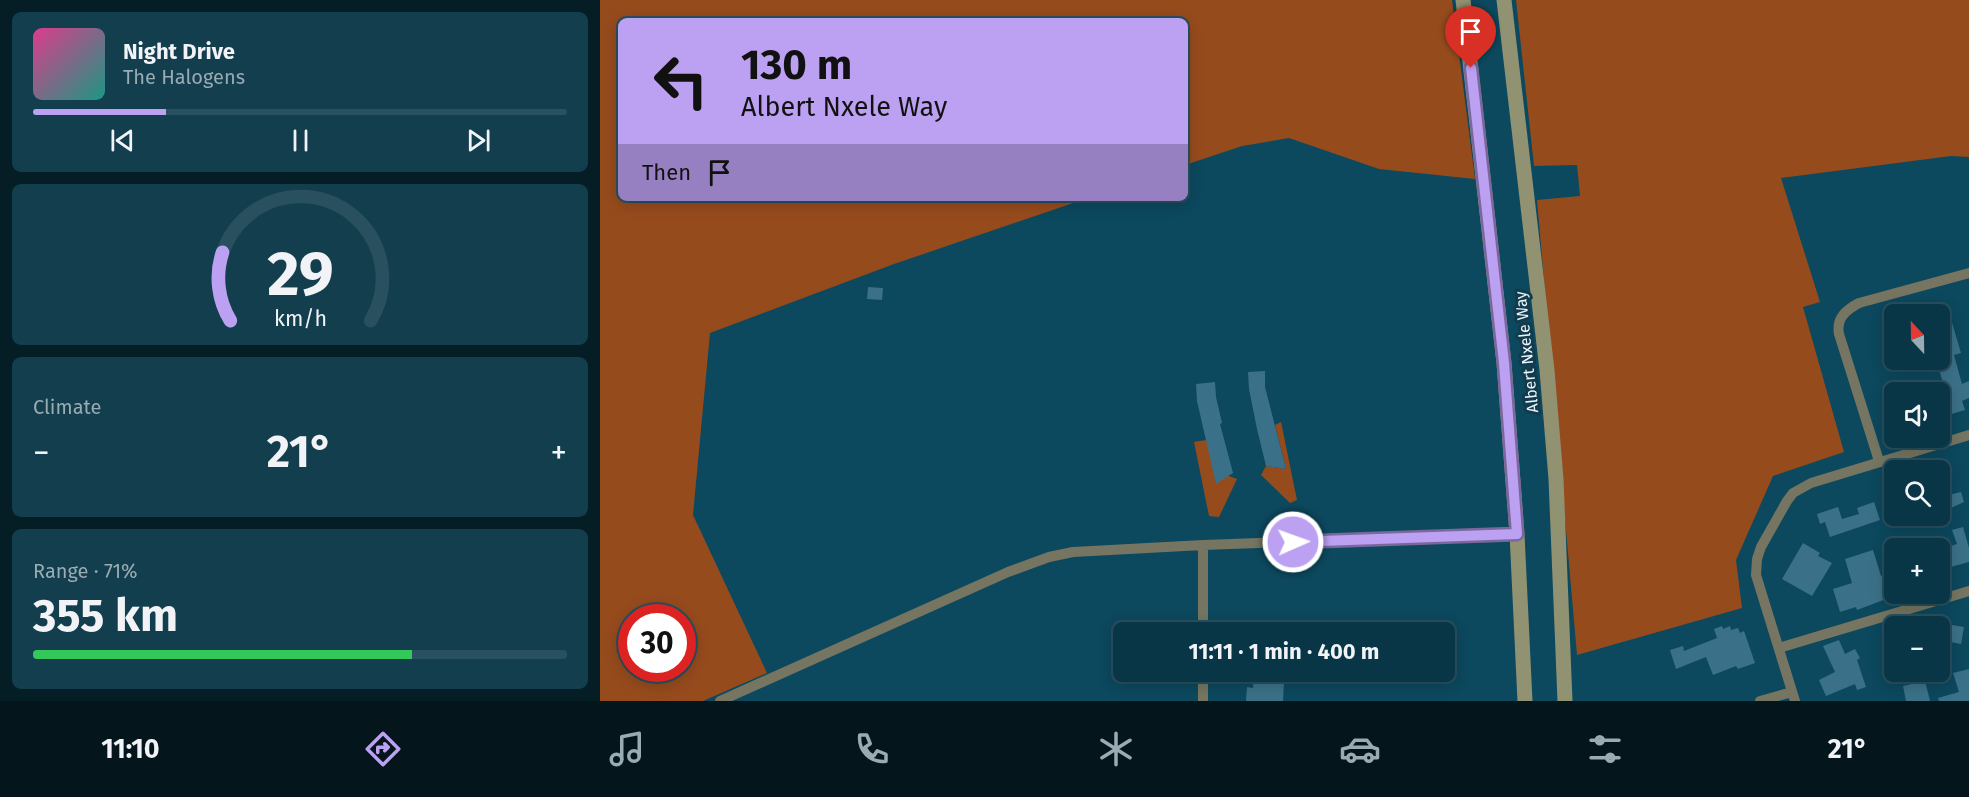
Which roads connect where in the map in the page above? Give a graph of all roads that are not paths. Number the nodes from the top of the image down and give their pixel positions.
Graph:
1 (1463, 0) edge
2 (1504, 0) edge
3 (1969, 273) edge
4 (1969, 435) edge
5 (1879, 461) junction
6 (1517, 534) junction
7 (1203, 545) junction
8 (1969, 591) edge
9 (1203, 622) edge
10 (1779, 648) junction
11 (1203, 682) edge
12 (1793, 697) edge
13 (720, 701) edge
14 (1203, 701) edge
15 (1525, 701) edge
16 (1565, 701) edge
17 (1760, 701) edge

1 - 6 main road, Albert Nxele Way
2 - 16 main road, Albert Nxele Way
3 - 5 street
4 - 5 street
5 - 10 street
6 - 7 street
6 - 15 main road, Albert Nxele Way
7 - 9 street
7 - 13 street
8 - 10 street
10 - 12 street
11 - 14 street
12 - 17 street

